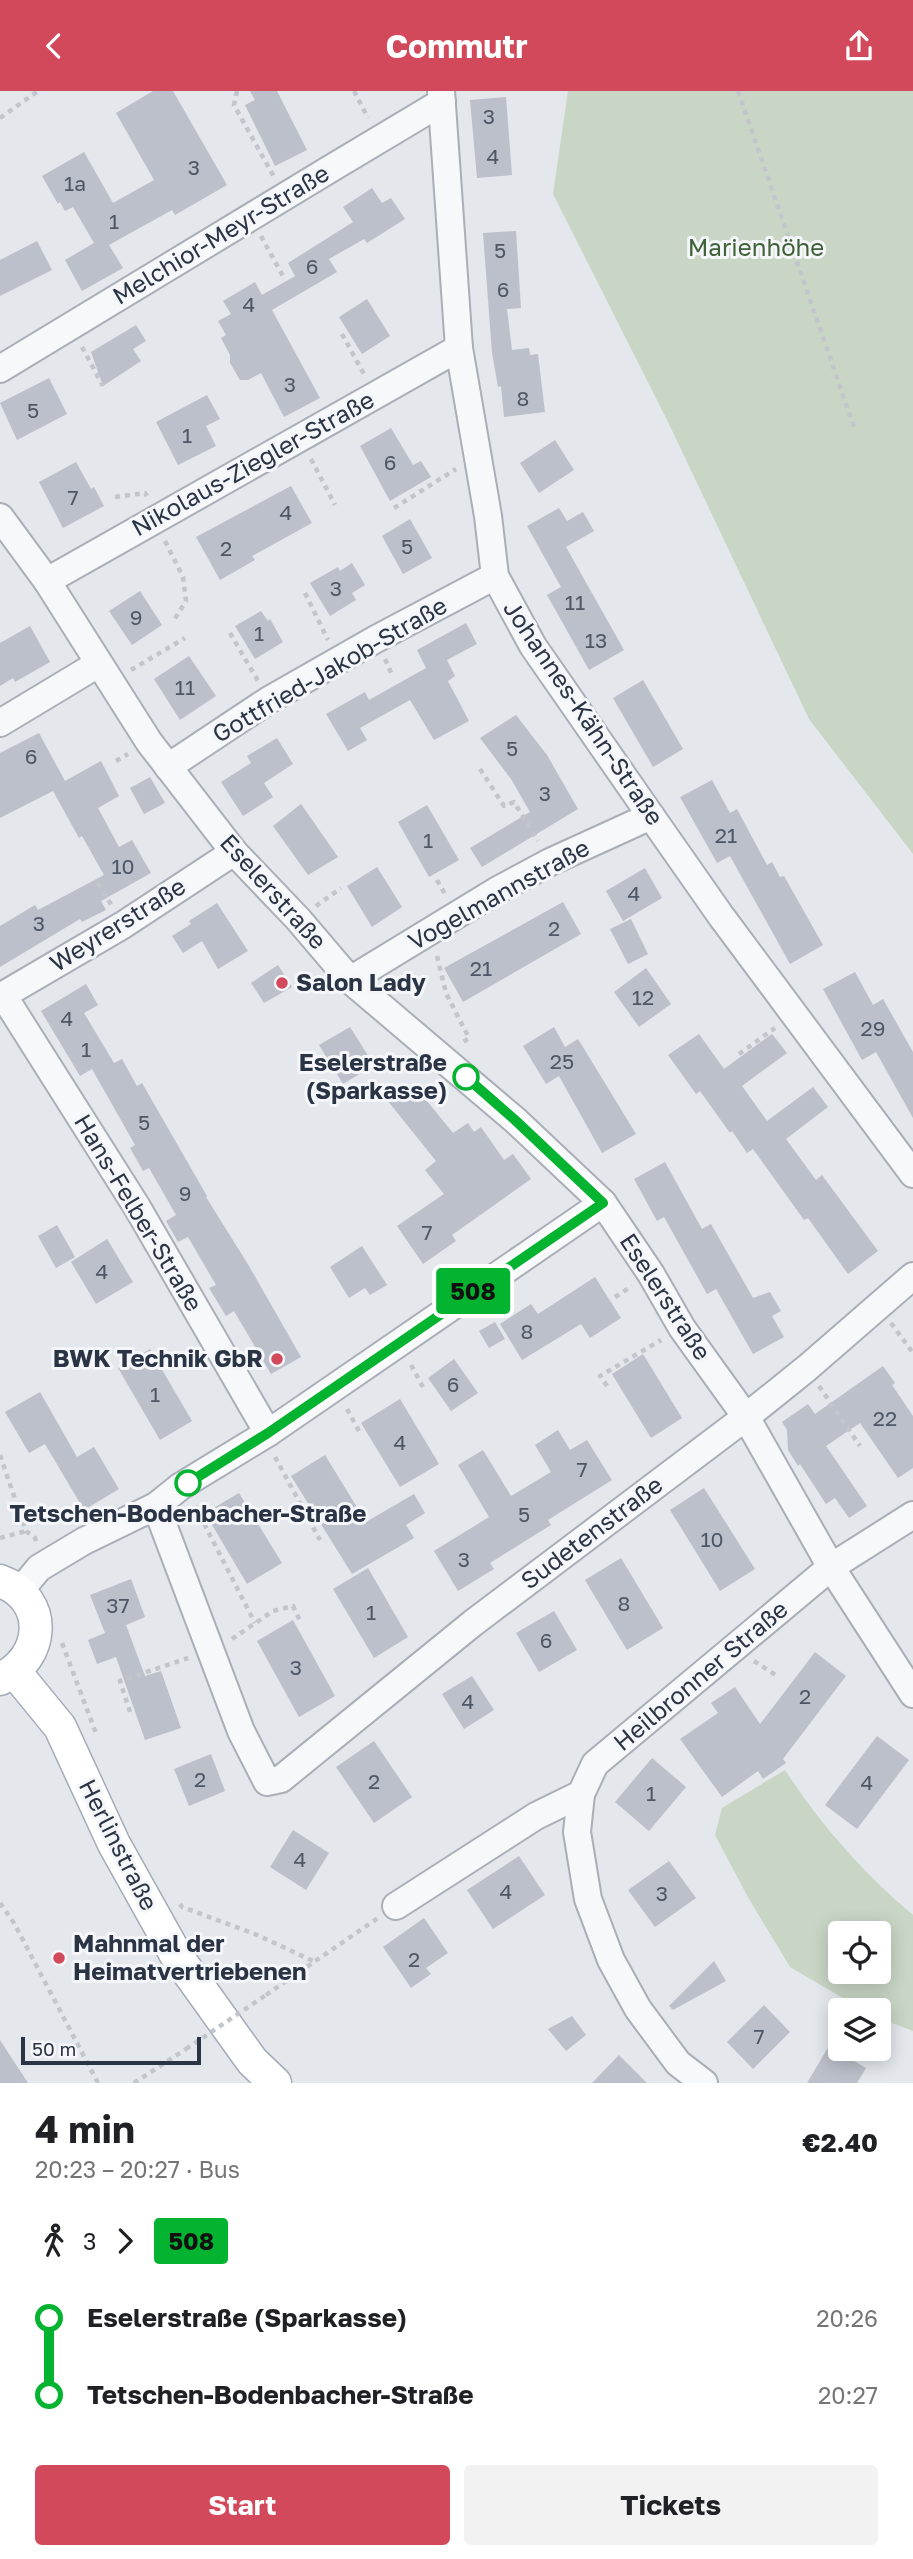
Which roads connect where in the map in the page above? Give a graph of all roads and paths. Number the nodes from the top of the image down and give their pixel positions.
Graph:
1 (38, 91) edge
2 (237, 91) edge
3 (738, 91) edge
4 (442, 97) edge
5 (0, 118) edge
6 (285, 195) junction
7 (251, 215) junction
8 (284, 278) dead end
9 (70, 327) junction
10 (342, 334) dead end
11 (459, 348) junction
12 (0, 369) edge
13 (103, 386) dead end
14 (376, 395) junction
15 (855, 430) dead end
16 (300, 437) junction
17 (477, 456) junction
18 (335, 505) dead end
19 (394, 508) dead end
20 (0, 517) edge
21 (154, 520) junction
22 (495, 576) junction
23 (47, 581) junction
24 (305, 593) dead end
25 (174, 620) dead end
26 (230, 633) dead end
27 (185, 638) dead end
28 (339, 660) junction
29 (105, 673) junction
30 (269, 700) junction
31 (0, 723) edge
32 (169, 767) junction
33 (480, 769) dead end
34 (651, 816) junction
35 (234, 852) junction
36 (550, 862) junction
37 (446, 921) junction
38 (350, 980) junction
39 (2, 996) edge
40 (796, 1013) junction
41 (739, 1054) dead end
42 (441, 1055) junction
43 (913, 1174) edge
44 (603, 1203) junction
45 (913, 1276) edge
46 (878, 1306) junction
47 (682, 1328) junction
48 (913, 1353) edge
49 (807, 1368) junction
50 (607, 1386) dead end
51 (746, 1417) junction
52 (266, 1435) junction
53 (860, 1447) dead end
54 (0, 1455) edge
55 (185, 1485) junction
56 (156, 1506) junction
57 (913, 1515) edge
58 (26, 1531) junction
59 (0, 1538) edge
60 (320, 1539) dead end
61 (45, 1564) junction
62 (831, 1567) junction
63 (10, 1586) edge
64 (300, 1621) dead end
65 (255, 1623) junction
66 (60, 1638) dead end
67 (211, 1651) junction
68 (7, 1675) edge
69 (913, 1694) edge
70 (130, 1712) dead end
71 (99, 1742) dead end
72 (582, 1794) junction
73 (175, 1897) dead end
74 (0, 1903) edge
75 (396, 1906) joint
76 (313, 1961) junction
77 (98, 2083) edge
78 (134, 2083) edge
79 (275, 2083) edge
80 (704, 2083) edge

1 - 5 path
2 - 6 path
3 - 15 path
4 - 6 street, Melchior-Meyr-Straße
4 - 11 street, Johannes-Kähn-Straße
6 - 7 street, Melchior-Meyr-Straße
7 - 8 path
7 - 9 street, Melchior-Meyr-Straße
9 - 12 street, Melchior-Meyr-Straße
9 - 13 path
10 - 14 path
11 - 14 street, Nikolaus-Ziegler-Straße
11 - 17 street, Johannes-Kähn-Straße
14 - 16 street, Nikolaus-Ziegler-Straße
16 - 18 path
16 - 21 street, Nikolaus-Ziegler-Straße
17 - 19 path
17 - 22 street, Johannes-Kähn-Straße
20 - 23 street, Eselerstraße
21 - 23 street, Nikolaus-Ziegler-Straße
21 - 25 path
22 - 28 street, Gottfried-Jakob-Straße
22 - 34 street, Johannes-Kähn-Straße
23 - 29 street, Eselerstraße
24 - 28 path
26 - 30 path
27 - 29 path
28 - 30 street, Gottfried-Jakob-Straße
29 - 31 street
29 - 32 street, Eselerstraße
30 - 32 street, Gottfried-Jakob-Straße
32 - 35 street, Eselerstraße
33 - 36 path
34 - 36 street, Vogelmannstraße
34 - 40 street, Johannes-Kähn-Straße
35 - 38 street, Eselerstraße
35 - 39 street, Weyrerstraße
36 - 37 street, Vogelmannstraße
37 - 38 street, Vogelmannstraße
37 - 42 path
38 - 42 street, Eselerstraße
39 - 52 street, Hans-Felber-Straße
40 - 41 path
40 - 43 street, Johannes-Kähn-Straße
42 - 44 street, Eselerstraße
44 - 47 street, Eselerstraße
44 - 52 street
45 - 46 street, Sudetenstraße
46 - 48 path
46 - 49 street, Sudetenstraße
47 - 50 path
47 - 51 street, Eselerstraße
49 - 51 street, Sudetenstraße
49 - 53 path
51 - 62 street, Eselerstraße
51 - 67 street, Sudetenstraße
52 - 55 street
52 - 60 path
54 - 58 path
55 - 56 street
55 - 65 path
56 - 61 street
56 - 67 street
57 - 62 street, Heilbronner Straße
58 - 59 path
58 - 61 path
61 - 63 street
62 - 69 street, Eselerstraße
62 - 72 street, Heilbronner Straße
63 - 68 main road
64 - 65 path
65 - 67 path
66 - 71 path
67 - 70 path
68 - 79 main road, Herlinstraße
72 - 75 street
72 - 80 street, Heilbronner Straße
73 - 76 path
74 - 77 path
75 - 76 path
76 - 78 path, bridge

